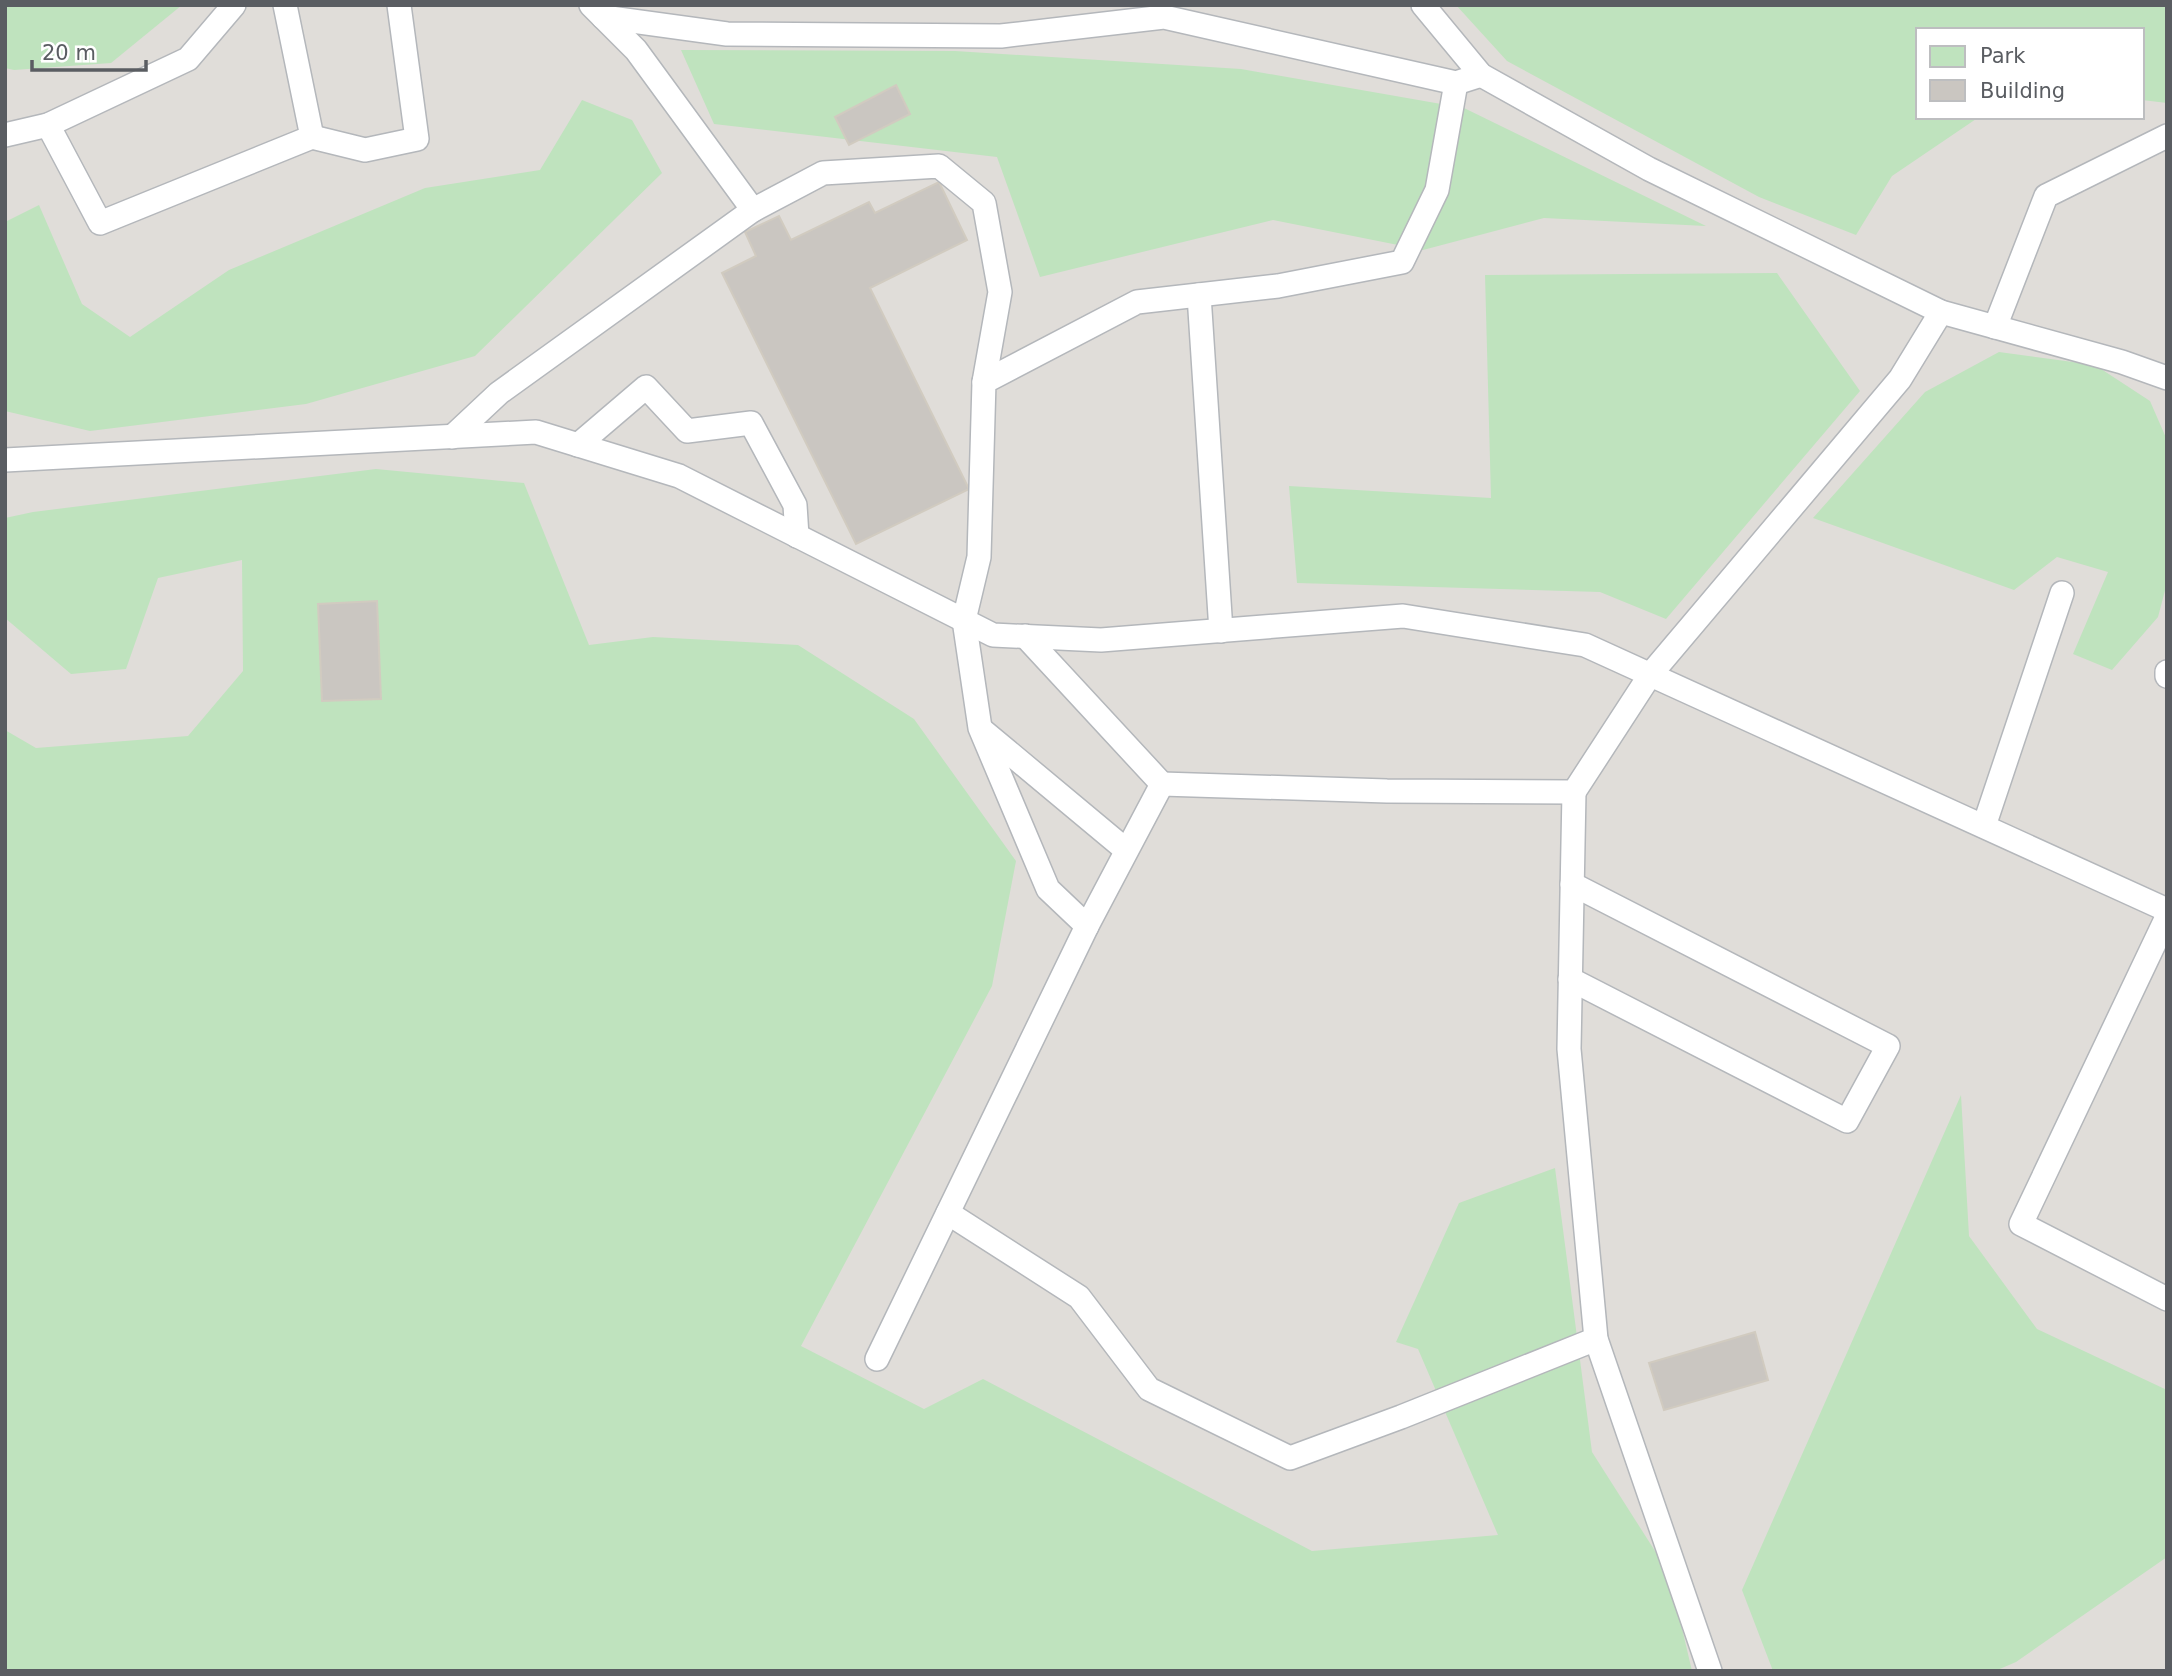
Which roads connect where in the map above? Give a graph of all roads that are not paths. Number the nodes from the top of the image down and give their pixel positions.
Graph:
1 (234, 5) edge
2 (285, 5) edge
3 (400, 5) edge
4 (1423, 5) edge
5 (597, 11) edge
6 (1481, 75) junction
7 (1456, 83) junction
8 (48, 125) junction
9 (5, 135) edge
10 (2167, 136) edge
11 (312, 137) junction
12 (753, 209) junction
13 (1199, 295) junction
14 (1941, 312) junction
15 (1995, 327) junction
16 (2167, 378) edge
17 (984, 383) junction
18 (452, 437) junction
19 (578, 445) junction
20 (5, 460) edge
21 (797, 536) junction
22 (2062, 593) dead end
23 (964, 620) junction
24 (1221, 631) junction
25 (1025, 636) junction
26 (1650, 675) junction
27 (980, 728) junction
28 (1162, 784) junction
29 (1574, 792) junction
30 (1984, 826) junction
31 (1126, 850) junction
32 (1572, 884) junction
33 (2167, 910) edge
34 (2167, 917) edge
35 (1087, 926) junction
36 (1570, 979) junction
37 (948, 1213) junction
38 (2167, 1299) edge
39 (1596, 1339) junction
40 (877, 1359) dead end
41 (1710, 1671) edge

1 - 8 lane
2 - 11 lane
3 - 11 lane
4 - 6 lane
5 - 7 lane
5 - 12 lane
6 - 7 lane
6 - 14 lane
7 - 13 lane
8 - 9 lane
8 - 11 lane
10 - 15 lane
12 - 17 lane
12 - 18 lane
13 - 17 lane
13 - 24 lane
14 - 15 lane
14 - 26 lane
15 - 16 lane
17 - 23 lane
18 - 19 lane
18 - 20 lane
19 - 21 lane
19 - 21 lane
21 - 23 lane
22 - 30 lane
23 - 25 lane
23 - 27 lane
24 - 25 lane
24 - 26 lane
25 - 28 lane
26 - 29 lane
26 - 30 lane
27 - 31 lane
27 - 35 lane
28 - 29 lane
28 - 31 lane
29 - 32 lane
30 - 33 lane
31 - 35 lane
32 - 36 lane
32 - 36 lane
34 - 38 lane
35 - 37 lane
36 - 39 lane
37 - 39 lane
37 - 40 lane
39 - 41 lane

